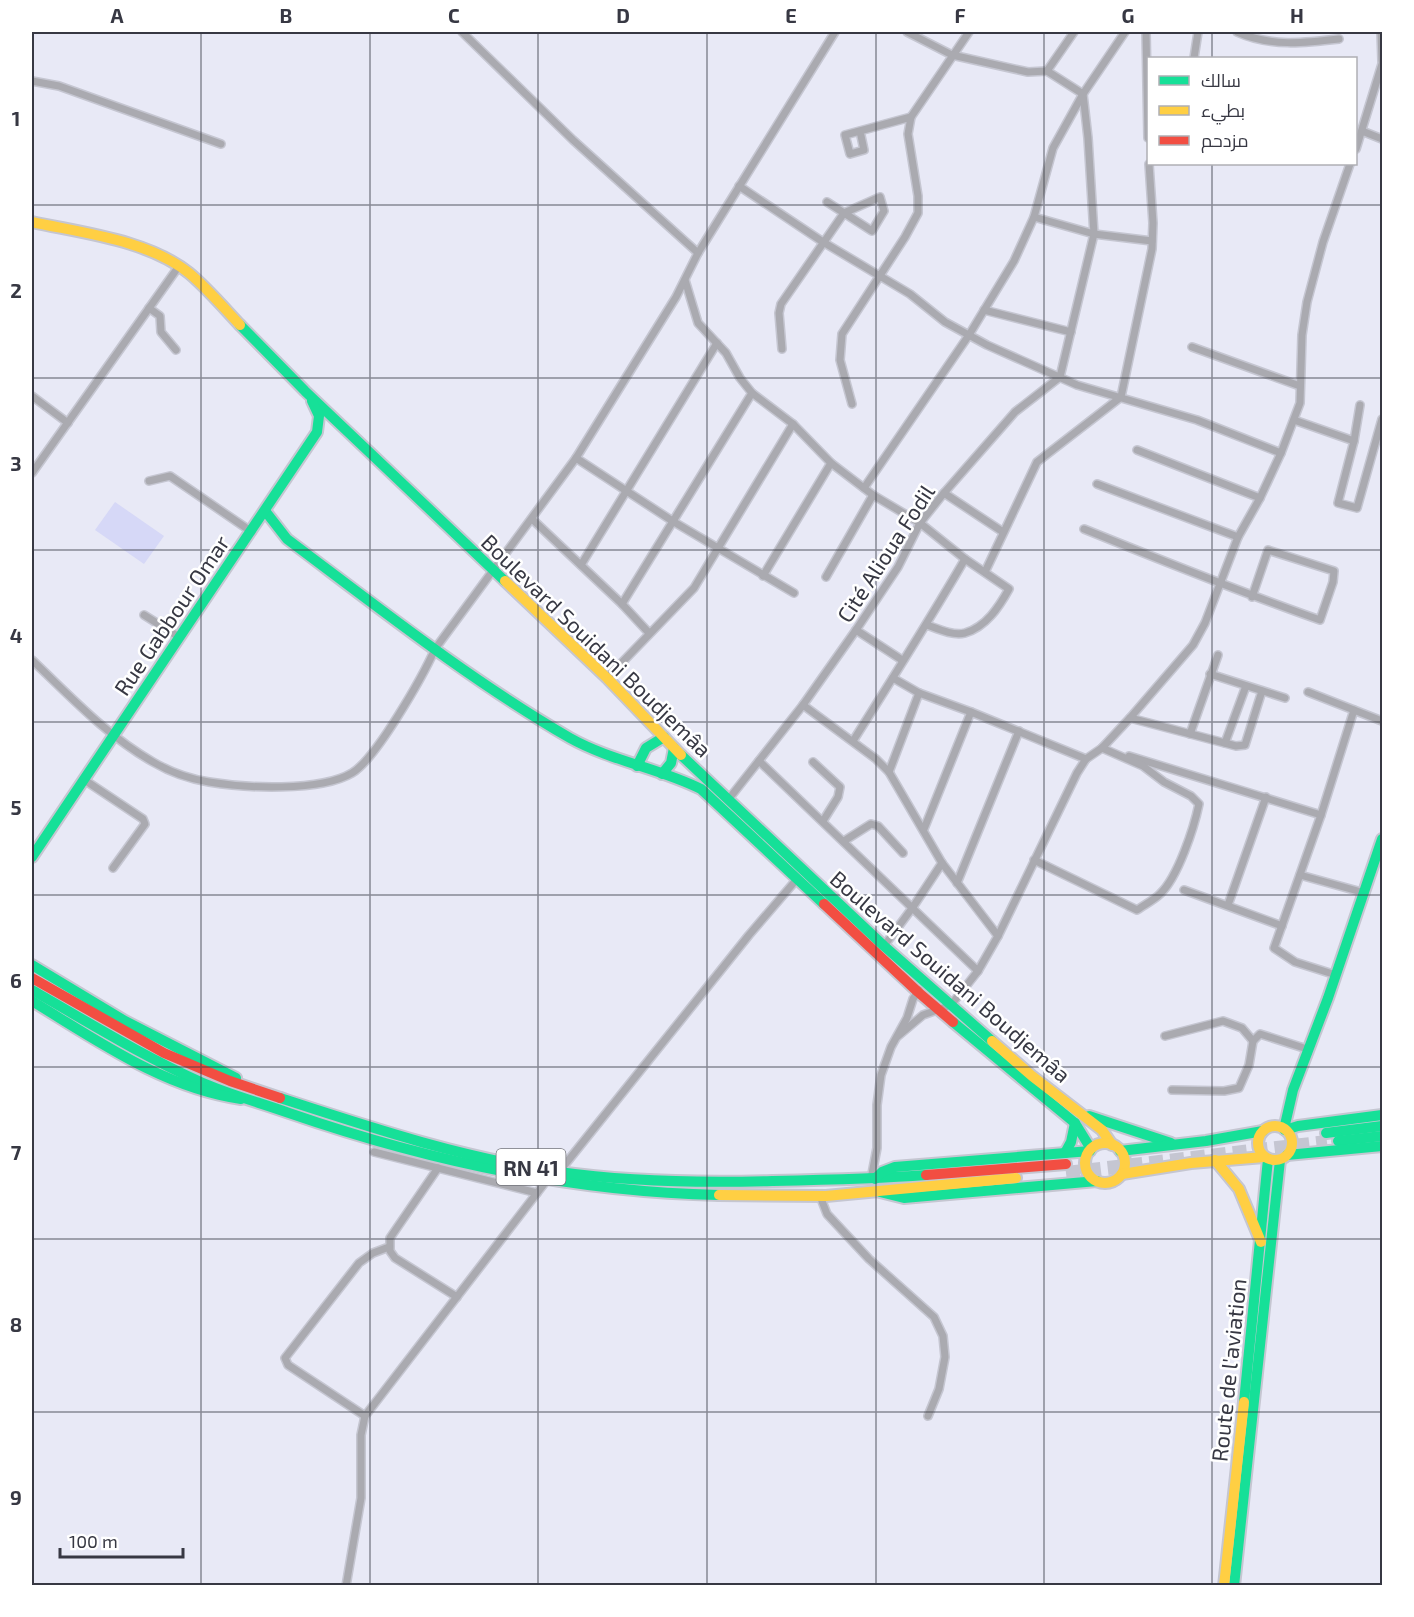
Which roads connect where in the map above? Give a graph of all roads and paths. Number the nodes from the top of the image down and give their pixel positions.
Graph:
1 (462, 32) edge
2 (835, 32) edge
3 (907, 32) edge
4 (969, 32) edge
5 (1125, 32) edge
6 (1146, 32) edge
7 (1198, 32) edge
8 (1237, 32) edge
9 (1381, 32) edge
10 (1071, 33) edge
11 (1339, 39) dead end
12 (952, 55) junction
13 (1194, 57) edge
14 (1383, 62) edge
15 (1147, 67) edge
16 (1047, 70) junction
17 (32, 81) edge
18 (1083, 94) junction
19 (911, 117) junction
20 (860, 131) dead end
21 (1362, 131) junction
22 (1383, 139) edge
23 (221, 144) dead end
24 (1357, 146) edge
25 (1149, 165) edge
26 (1350, 165) edge
27 (739, 186) junction
28 (827, 202) dead end
29 (844, 213) junction
30 (1034, 217) junction
31 (32, 222) edge
32 (1094, 234) junction
33 (1152, 241) junction
34 (823, 242) junction
35 (698, 253) junction
36 (179, 266) junction
37 (880, 275) junction
38 (685, 279) junction
39 (150, 308) junction
40 (984, 310) junction
41 (1071, 333) junction
42 (969, 334) junction
43 (717, 343) junction
44 (1192, 347) dead end
45 (782, 349) dead end
46 (176, 350) dead end
47 (1060, 377) junction
48 (1300, 386) junction
49 (305, 391) junction
50 (752, 393) junction
51 (32, 396) edge
52 (1121, 397) junction
53 (852, 404) dead end
54 (1360, 405) dead end
55 (1383, 419) edge
56 (1294, 420) junction
57 (68, 423) junction
58 (793, 424) junction
59 (346, 429) junction
60 (317, 432) junction
61 (1354, 441) junction
62 (1137, 450) dead end
63 (1281, 453) junction
64 (576, 458) junction
65 (831, 463) junction
66 (32, 472) edge
67 (149, 482) dead end
68 (1097, 484) dead end
69 (864, 488) junction
70 (627, 492) junction
71 (944, 493) junction
72 (873, 495) junction
73 (1260, 498) junction
74 (266, 512) junction
75 (532, 519) junction
76 (674, 522) junction
77 (920, 523) junction
78 (1084, 529) dead end
79 (252, 532) junction
80 (1003, 532) junction
81 (1238, 537) junction
82 (718, 549) junction
83 (965, 559) junction
84 (581, 565) junction
85 (494, 570) junction
86 (985, 572) junction
87 (763, 576) junction
88 (826, 577) dead end
89 (1218, 584) junction
90 (794, 593) dead end
91 (1252, 597) junction
92 (622, 604) junction
93 (144, 615) dead end
94 (927, 625) junction
95 (856, 630) junction
96 (649, 633) junction
97 (179, 637) junction
98 (435, 649) junction
99 (1218, 655) dead end
100 (32, 660) edge
101 (902, 660) junction
102 (1210, 674) junction
103 (608, 678) junction
104 (893, 678) junction
105 (1246, 686) junction
106 (1262, 691) junction
107 (1308, 692) dead end
108 (919, 693) junction
109 (1285, 698) dead end
110 (803, 705) junction
111 (1354, 710) junction
112 (971, 712) junction
113 (1130, 718) junction
114 (1383, 721) edge
115 (1019, 731) junction
116 (1190, 734) junction
117 (112, 735) junction
118 (663, 737) junction
119 (853, 741) junction
120 (1225, 743) junction
121 (674, 748) junction
122 (1102, 748) junction
123 (1086, 759) junction
124 (759, 761) junction
125 (813, 762) dead end
126 (637, 766) junction
127 (889, 772) junction
128 (662, 774) junction
129 (83, 779) junction
130 (1266, 797) junction
131 (728, 800) junction
132 (1321, 815) junction
133 (823, 821) junction
134 (924, 829) junction
135 (1383, 839) edge
136 (844, 841) junction
137 (903, 853) dead end
138 (32, 857) edge
139 (1034, 860) junction
140 (942, 863) junction
141 (113, 868) dead end
142 (1300, 875) junction
143 (797, 879) junction
144 (957, 884) junction
145 (1184, 890) dead end
146 (1365, 893) junction
147 (1228, 905) junction
148 (913, 908) junction
149 (1282, 926) junction
150 (998, 936) junction
151 (884, 946) junction
152 (32, 965) edge
153 (978, 971) junction
154 (1336, 975) junction
155 (32, 978) edge
156 (925, 982) junction
157 (32, 990) edge
158 (918, 992) junction
159 (32, 1001) edge
160 (951, 1005) junction
161 (939, 1009) junction
162 (898, 1036) junction
163 (1165, 1036) dead end
164 (1253, 1041) junction
165 (1307, 1049) junction
166 (1172, 1090) dead end
167 (1293, 1090) junction
168 (251, 1094) junction
169 (1080, 1113) junction
170 (1383, 1115) edge
171 (1075, 1124) junction
172 (1383, 1126) edge
173 (1266, 1129) junction
174 (1285, 1129) junction
175 (1383, 1136) edge
176 (1178, 1145) junction
177 (1383, 1146) edge
178 (1116, 1148) junction
179 (1090, 1150) junction
180 (374, 1152) dead end
181 (1284, 1157) junction
182 (1266, 1158) junction
183 (1215, 1160) junction
184 (1066, 1164) junction
185 (438, 1168) junction
186 (559, 1172) junction
187 (1122, 1174) junction
188 (547, 1180) junction
189 (1097, 1181) junction
190 (874, 1183) junction
191 (537, 1193) junction
192 (820, 1196) junction
193 (1261, 1243) junction
194 (389, 1247) junction
195 (457, 1297) junction
196 (365, 1416) junction
197 (928, 1416) dead end
198 (346, 1586) edge
199 (1224, 1586) edge
200 (1234, 1586) edge

1 - 35 street
2 - 27 street
3 - 12 street
4 - 12 street
5 - 18 street
6 - 15 street
7 - 13 street
8 - 11 street
9 - 14 street
10 - 16 street
12 - 16 street
12 - 19 street
14 - 21 street
16 - 18 street
17 - 23 street
18 - 30 street
18 - 32 street
19 - 20 street
19 - 37 street
21 - 22 street
21 - 24 street
25 - 33 street
26 - 48 street
27 - 34 street
27 - 35 street
28 - 29 street
29 - 29 street
29 - 34 street
30 - 32 street
30 - 40 street
31 - 36 main road, Boulevard Souidani Boudjemâa
32 - 33 street
32 - 41 street
33 - 52 street
34 - 37 street
34 - 45 street
35 - 38 street
36 - 39 street
36 - 49 main road, Boulevard Souidani Boudjemâa
37 - 42 street
37 - 53 street
38 - 43 street
38 - 64 street
39 - 46 street
39 - 57 street
40 - 41 street
40 - 42 street
41 - 47 street
42 - 47 street
42 - 69 street
43 - 50 street
43 - 70 street
44 - 48 street
47 - 52 street
47 - 71 street, Cité Alioua Fodil
48 - 56 street
49 - 59 main road, Boulevard Souidani Boudjemâa
49 - 60 main road
50 - 58 street
50 - 76 street
51 - 57 street
52 - 63 street
52 - 80 street
54 - 61 street
55 - 61 street
56 - 61 street
56 - 63 street
57 - 66 street
58 - 65 street
58 - 82 street
59 - 60 main road
59 - 85 main road, Boulevard Souidani Boudjemâa
60 - 74 main road, Rue Gabbour Omar
62 - 73 street
63 - 73 street
64 - 70 street
64 - 75 street
65 - 69 street
65 - 87 street
67 - 79 street
68 - 81 street
69 - 72 street
70 - 76 street
70 - 84 street
71 - 77 street, Cité Alioua Fodil
71 - 80 street
72 - 77 street
72 - 88 street
73 - 81 street
74 - 79 main road, Rue Gabbour Omar
74 - 98 main road, Boulevard Souidani Boudjemâa
75 - 84 street
75 - 85 street
76 - 82 street
76 - 92 street
77 - 83 street
77 - 95 street, Cité Alioua Fodil
78 - 89 street
79 - 97 main road, Rue Gabbour Omar
80 - 86 street
81 - 89 street
82 - 87 street
82 - 96 street
83 - 86 street
83 - 94 street
84 - 92 street
85 - 98 street
85 - 103 main road, Boulevard Souidani Boudjemâa
86 - 94 street
87 - 90 street
89 - 91 street
89 - 113 street
91 - 91 street
92 - 96 street
93 - 97 street
94 - 101 street
95 - 101 street
95 - 110 street, Cité Alioua Fodil
96 - 103 street
97 - 117 main road, Rue Gabbour Omar
98 - 117 street
98 - 126 main road, Boulevard Souidani Boudjemâa
99 - 102 street
100 - 117 street
101 - 104 street
102 - 105 street
102 - 116 street
103 - 118 main road, Boulevard Souidani Boudjemâa
104 - 108 street
104 - 119 street
105 - 106 street
105 - 120 street
106 - 109 street
106 - 120 street
107 - 111 street
108 - 112 street
108 - 127 street
110 - 119 street
110 - 124 street, Cité Alioua Fodil
111 - 114 street
111 - 132 street
112 - 115 street
112 - 134 street
113 - 116 street
113 - 122 street
115 - 123 street
115 - 144 street
116 - 120 street
117 - 129 main road, Rue Gabbour Omar
118 - 121 main road, Boulevard Souidani Boudjemâa
118 - 126 main road
119 - 127 street
121 - 128 main road
121 - 131 main road, Boulevard Souidani Boudjemâa
122 - 123 street
122 - 130 street
122 - 139 street
123 - 139 street
124 - 131 street, Cité Alioua Fodil
124 - 133 street
125 - 133 street
126 - 128 main road, Boulevard Souidani Boudjemâa
127 - 134 street
128 - 143 main road, Boulevard Souidani Boudjemâa
129 - 138 main road, Rue Gabbour Omar
129 - 141 street
130 - 132 street
130 - 147 street
131 - 151 main road, Boulevard Souidani Boudjemâa
132 - 142 street
133 - 136 street
134 - 140 street
135 - 146 main road
136 - 137 street
136 - 148 street
139 - 150 street
140 - 144 street
140 - 148 street
142 - 146 street
142 - 149 street
143 - 158 main road, Boulevard Souidani Boudjemâa
143 - 186 street
144 - 150 street
145 - 147 street
146 - 154 main road
147 - 149 street
148 - 151 street
148 - 153 street
149 - 154 street
150 - 153 street
151 - 156 main road, Boulevard Souidani Boudjemâa
152 - 168 main road
153 - 160 street
154 - 165 main road
155 - 168 main road, RN 41
156 - 158 street
156 - 160 main road, Boulevard Souidani Boudjemâa
157 - 168 main road, RN 41
158 - 161 main road, Boulevard Souidani Boudjemâa
158 - 162 street
159 - 168 main road
160 - 161 street
160 - 169 main road, Boulevard Souidani Boudjemâa
161 - 162 street
161 - 171 main road, Boulevard Souidani Boudjemâa
162 - 190 street
163 - 164 street
164 - 165 street
164 - 166 street
165 - 167 main road
167 - 173 main road
167 - 174 main road
168 - 186 main road, RN 41
168 - 188 main road, RN 41
169 - 176 main road
169 - 178 main road, Boulevard Souidani Boudjemâa
170 - 174 main road
171 - 179 main road, Boulevard Souidani Boudjemâa
171 - 184 main road
172 - 175 main road
173 - 174 main road
173 - 176 main road
173 - 182 main road
174 - 181 main road
176 - 178 main road
177 - 181 main road
178 - 179 main road
178 - 187 main road
179 - 184 main road
179 - 189 main road
180 - 185 street
181 - 182 main road
181 - 200 main road
182 - 183 main road
182 - 193 main road, Route de l'aviation
183 - 187 main road
183 - 193 main road
184 - 190 main road, RN 41
185 - 191 street
185 - 194 street
186 - 190 main road, RN 41
187 - 189 main road
188 - 191 street
188 - 192 main road, RN 41
189 - 190 main road
190 - 192 main road, RN 41
191 - 195 street
192 - 197 street
193 - 199 main road, Route de l'aviation
194 - 195 street
194 - 196 street
195 - 196 street
196 - 198 street

